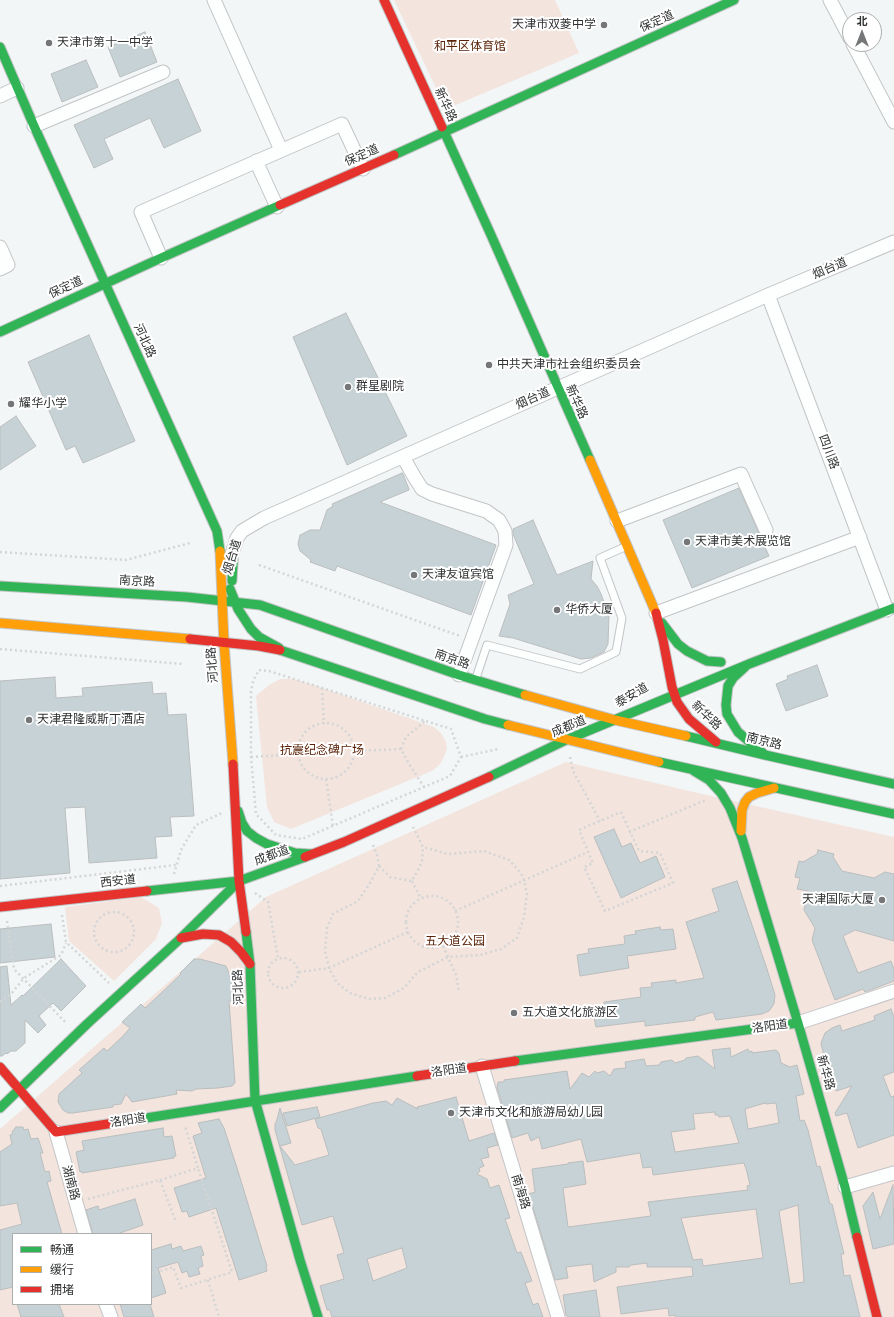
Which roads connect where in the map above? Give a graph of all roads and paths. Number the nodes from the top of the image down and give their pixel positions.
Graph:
1 (214, 0) edge
2 (384, 0) edge
3 (734, 0) edge
4 (830, 0) edge
5 (842, 23) edge
6 (0, 48) edge
7 (857, 52) edge
8 (163, 72) dead end
9 (17, 88) junction
10 (0, 96) edge
11 (894, 122) edge
12 (34, 126) junction
13 (444, 131) junction
14 (281, 150) junction
15 (256, 161) junction
16 (363, 169) junction
17 (277, 207) junction
18 (894, 242) edge
19 (0, 247) edge
20 (161, 258) junction
21 (0, 269) edge
22 (104, 283) junction
23 (768, 295) junction
24 (0, 332) edge
25 (557, 388) junction
26 (403, 457) junction
27 (617, 521) junction
28 (766, 530) dead end
29 (860, 537) junction
30 (190, 543) dead end
31 (220, 545) junction
32 (234, 546) junction
33 (627, 546) junction
34 (0, 552) edge
35 (259, 565) dead end
36 (227, 576) junction
37 (0, 586) edge
38 (222, 601) junction
39 (235, 602) junction
40 (887, 603) edge
41 (656, 614) junction
42 (0, 622) edge
43 (471, 639) junction
44 (224, 643) junction
45 (0, 650) edge
46 (285, 651) junction
47 (183, 664) dead end
48 (749, 664) junction
49 (668, 668) junction
50 (707, 669) dead end
51 (459, 675) junction
52 (476, 680) junction
53 (663, 680) dead end
54 (686, 680) dead end
55 (322, 688) junction
56 (673, 691) junction
57 (645, 697) dead end
58 (615, 720) junction
59 (425, 721) junction
60 (324, 724) junction
61 (566, 740) junction
62 (716, 742) junction
63 (401, 749) junction
64 (498, 749) dead end
65 (354, 751) junction
66 (298, 754) junction
67 (766, 755) junction
68 (251, 757) junction
69 (461, 757) junction
70 (693, 770) junction
71 (326, 779) junction
72 (894, 784) edge
73 (424, 787) junction
74 (774, 788) junction
75 (721, 793) junction
76 (236, 802) junction
77 (221, 806) dead end
78 (406, 814) junction
79 (894, 814) edge
80 (600, 821) junction
81 (333, 826) junction
82 (366, 832) junction
83 (629, 832) junction
84 (742, 838) junction
85 (423, 847) junction
86 (588, 852) junction
87 (314, 854) junction
88 (176, 865) junction
89 (379, 866) junction
90 (524, 880) junction
91 (239, 881) junction
92 (412, 881) junction
93 (0, 886) edge
94 (174, 888) junction
95 (421, 899) junction
96 (59, 901) junction
97 (3, 907) edge
98 (455, 911) junction
99 (134, 926) joint
100 (408, 932) junction
101 (181, 938) junction
102 (66, 942) junction
103 (443, 946) dead end
104 (278, 958) junction
105 (250, 964) junction
106 (329, 968) junction
107 (298, 972) junction
108 (24, 978) junction
109 (894, 991) edge
110 (459, 992) dead end
111 (120, 994) junction
112 (0, 1002) edge
113 (798, 1023) junction
114 (76, 1035) junction
115 (482, 1066) junction
116 (0, 1067) edge
117 (19, 1089) junction
118 (256, 1100) junction
119 (0, 1108) edge
120 (180, 1113) junction
121 (56, 1132) junction
122 (198, 1168) junction
123 (894, 1173) edge
124 (160, 1180) junction
125 (845, 1187) junction
126 (75, 1203) junction
127 (176, 1222) dead end
128 (85, 1233) edge
129 (152, 1274) edge
130 (208, 1280) junction
131 (106, 1305) edge
132 (111, 1317) edge
133 (219, 1317) edge
134 (318, 1317) edge
135 (558, 1317) edge
136 (877, 1317) edge

1 - 14 street
2 - 13 street, 新华路
3 - 13 street, 保定道
4 - 5 street
6 - 9 street, 河北路
7 - 11 street
8 - 12 street
9 - 10 street
9 - 12 street, 河北路
12 - 22 street, 河北路
13 - 16 street, 保定道
13 - 25 street, 新华路
14 - 15 street
14 - 16 street
15 - 17 street
15 - 20 street
16 - 17 street, 保定道
17 - 20 street, 保定道
18 - 23 street, 烟台道
19 - 21 street
20 - 22 street, 保定道
22 - 24 street, 保定道
22 - 31 street, 河北路
23 - 25 street, 烟台道
23 - 29 street, 四川路
25 - 26 street, 烟台道
25 - 27 street, 新华路
26 - 32 street, 烟台道
26 - 43 street
27 - 28 street
27 - 33 street, 新华路
29 - 40 street, 四川路
29 - 41 street
30 - 34 path
31 - 36 street
31 - 38 street, 河北路
32 - 36 street, 烟台道
32 - 39 street
33 - 41 street, 新华路
33 - 52 lane
35 - 43 path
36 - 38 street, 烟台道
36 - 39 street
37 - 38 street, 南京路
38 - 39 street, 南京路
38 - 44 street, 河北路
39 - 46 street
39 - 51 street, 南京路
40 - 48 street, 泰安道
41 - 49 street, 新华路
41 - 50 street
42 - 44 street
43 - 51 street
44 - 46 street
44 - 76 street, 河北路
45 - 47 path
46 - 61 street
48 - 56 street, 泰安道
48 - 67 street
49 - 53 street
49 - 56 street, 新华路
51 - 52 street, 南京路
52 - 58 street, 南京路
54 - 56 street, 泰安道
55 - 59 path
55 - 60 path
55 - 68 path
56 - 58 street, 泰安道
56 - 62 street, 新华路
57 - 58 street
58 - 61 street, 成都道
58 - 62 street, 南京路
59 - 63 path
59 - 69 path
60 - 65 path
60 - 66 path
61 - 70 street
61 - 78 street, 成都道
61 - 80 path
62 - 67 street, 南京路
63 - 65 path
63 - 73 path
64 - 69 path
65 - 71 path
66 - 68 path
66 - 71 path
67 - 72 street, 南京路
68 - 81 path
69 - 73 path
70 - 74 street
70 - 75 street, 新华路
71 - 81 path
73 - 81 path
74 - 79 street
74 - 84 street, 新华路
75 - 83 path
75 - 84 street, 新华路
76 - 87 street
76 - 91 street, 河北路
77 - 88 path
78 - 82 street, 成都道
78 - 85 path
80 - 83 path
80 - 86 path
82 - 87 street, 成都道
82 - 89 path
83 - 86 path
84 - 113 street, 新华路
85 - 90 path
85 - 92 path
86 - 90 path
87 - 91 street, 成都道
88 - 93 path
88 - 94 path
89 - 92 path
89 - 106 path
90 - 98 path
90 - 106 path
91 - 94 street, 西安道
91 - 101 street, 成都道
91 - 104 path
91 - 105 street, 河北路
92 - 95 path
94 - 96 street, 西安道
95 - 98 path
95 - 100 path
96 - 97 street, 西安道
96 - 102 path
97 - 108 path
98 - 100 path
99 - 99 path
100 - 106 path
101 - 105 street
101 - 111 street, 成都道
102 - 108 path
102 - 111 path
103 - 110 path
104 - 107 path
104 - 107 path
105 - 118 street, 河北路
106 - 107 path
108 - 112 path
108 - 114 path
109 - 113 street, 洛阳道
111 - 114 street, 成都道
113 - 115 street, 洛阳道
113 - 125 street, 新华路
114 - 117 street, 成都道
115 - 118 street, 洛阳道
115 - 135 street, 南海路
116 - 117 street
117 - 119 street, 成都道
117 - 121 street
118 - 120 street, 洛阳道
118 - 134 street, 河北路
120 - 121 street, 洛阳道
120 - 122 path
121 - 126 street, 湖南路
122 - 124 path
122 - 130 path
123 - 125 street
124 - 126 path
124 - 127 path
125 - 136 street, 新华路
126 - 128 street, 湖南路
129 - 130 path
130 - 133 path
131 - 132 street

